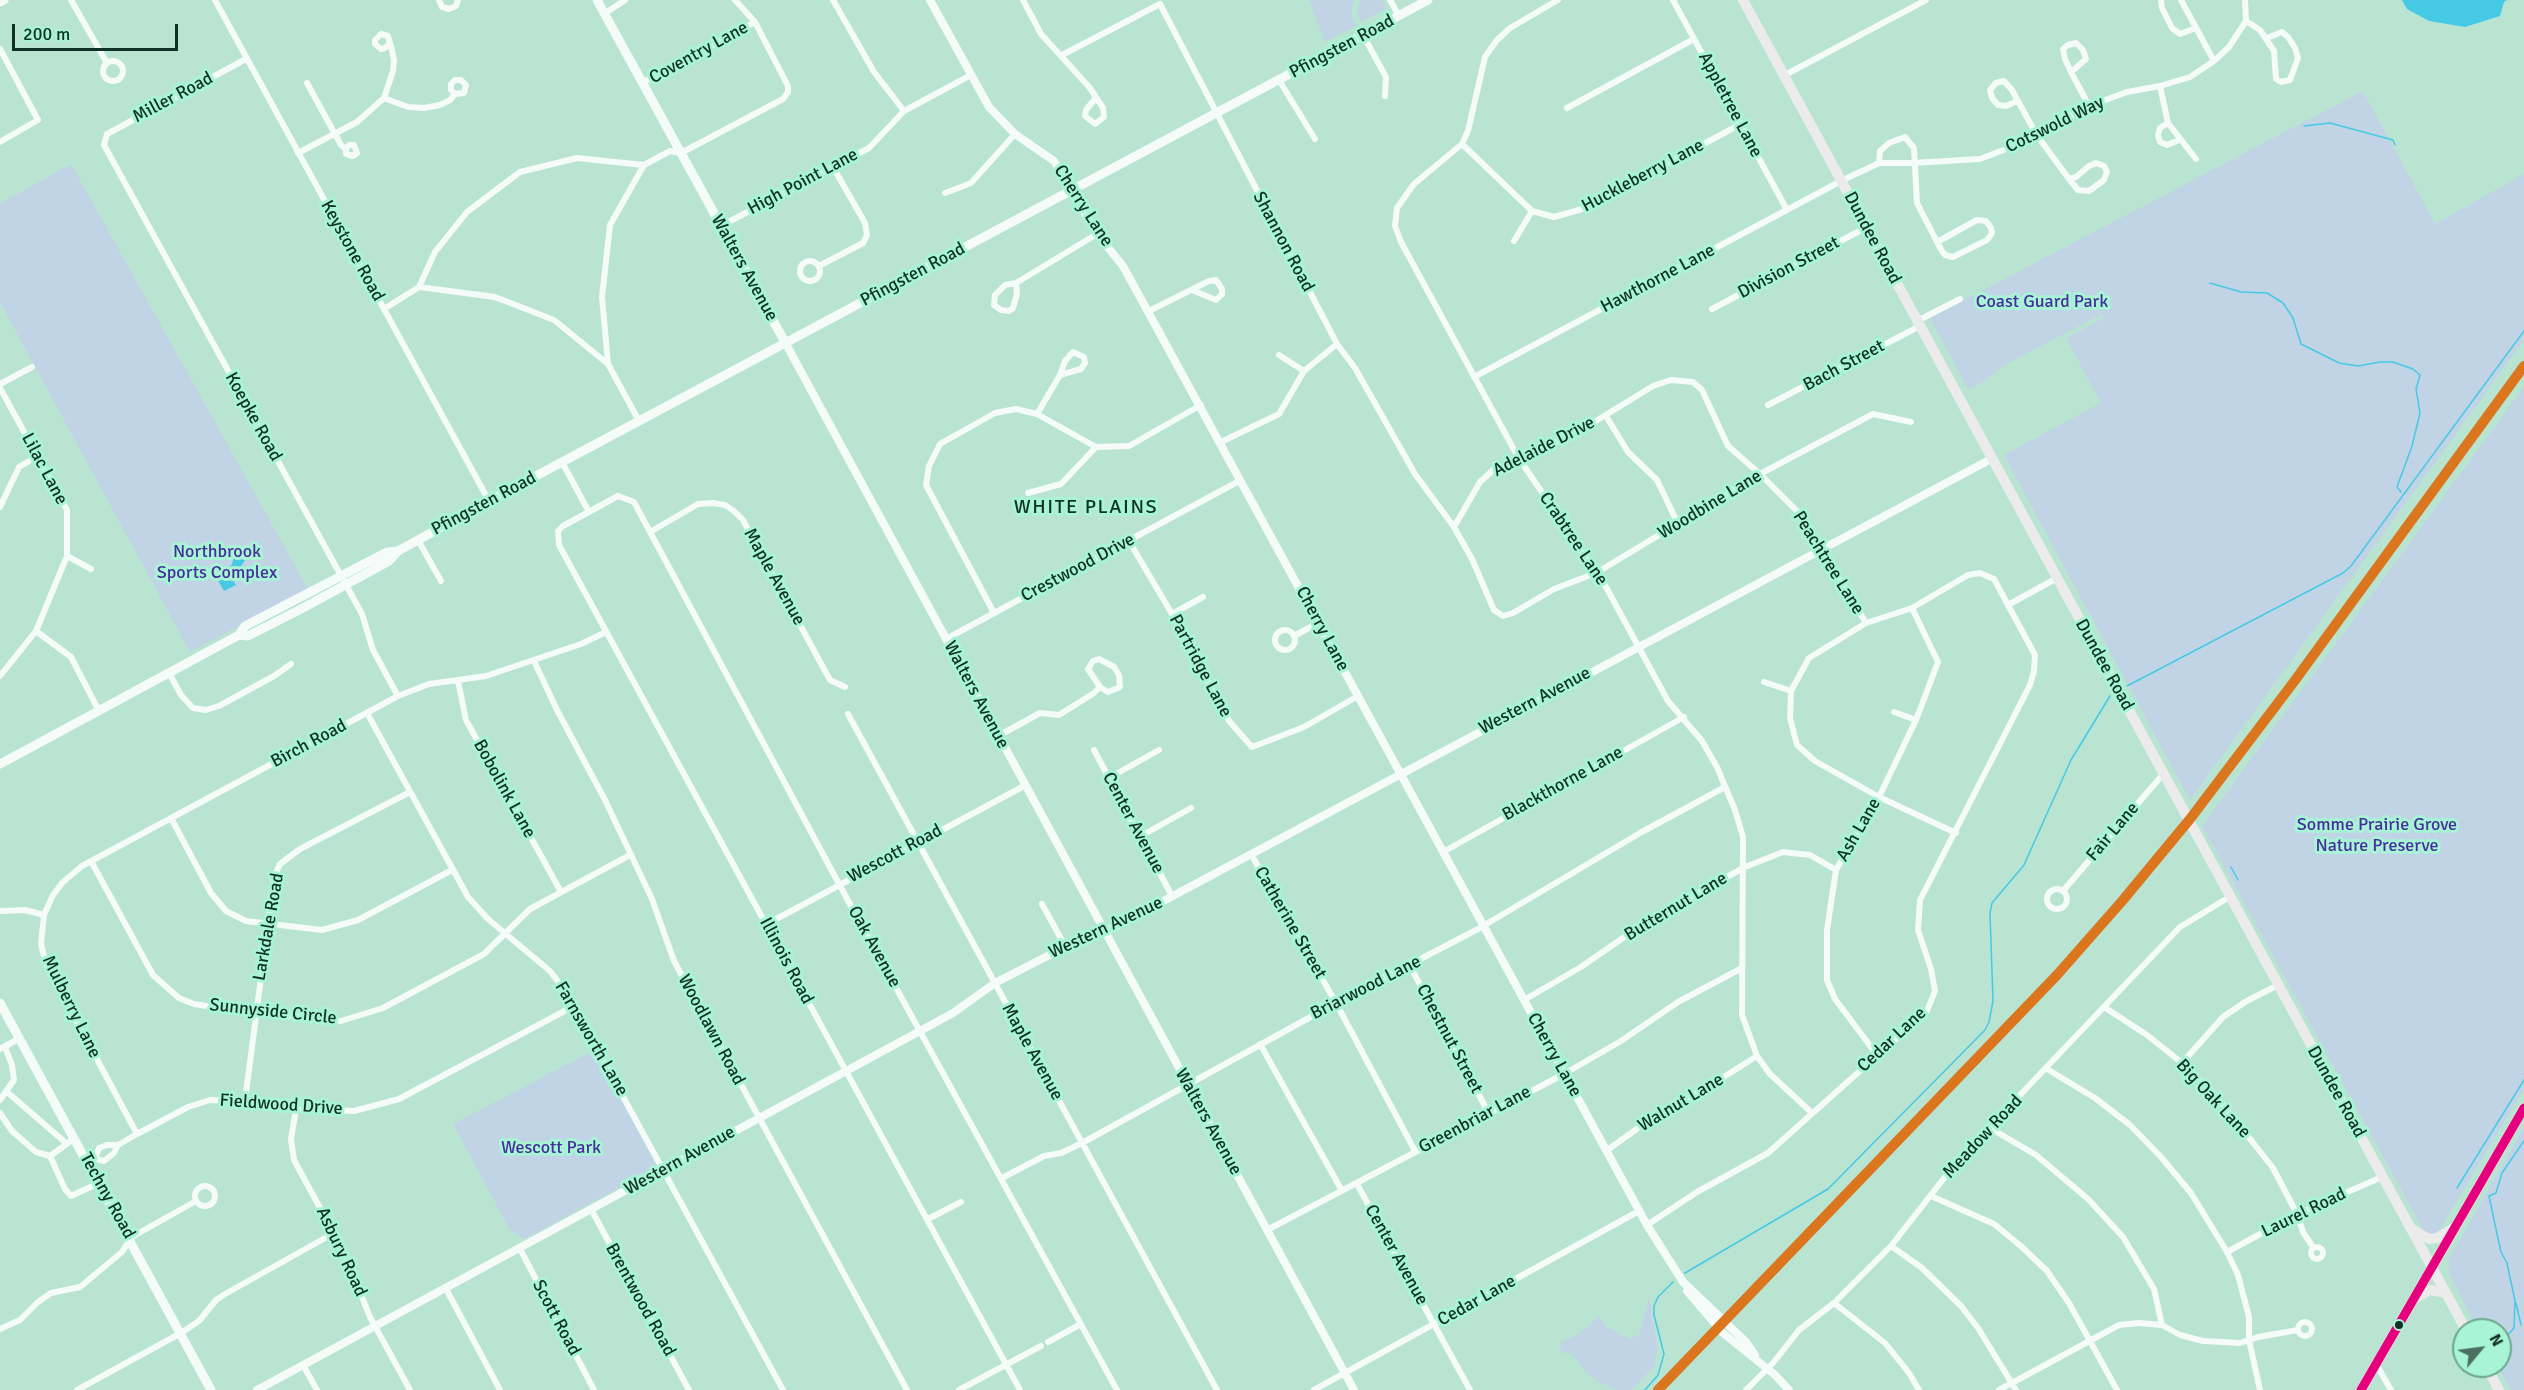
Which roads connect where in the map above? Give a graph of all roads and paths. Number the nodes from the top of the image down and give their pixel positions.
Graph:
1 (4, 0) edge
2 (71, 0) edge
3 (215, 0) edge
4 (439, 0) edge
5 (458, 0) edge
6 (597, 0) edge
7 (625, 0) edge
8 (735, 0) edge
9 (833, 0) edge
10 (930, 0) edge
11 (1023, 0) edge
12 (1390, 0) edge
13 (1428, 0) edge
14 (1540, 0) edge
15 (1558, 0) edge
16 (1673, 0) edge
17 (1743, 0) edge
18 (1926, 0) edge
19 (2161, 0) edge
20 (2181, 0) edge
21 (2246, 0) edge
22 (0, 2) edge
23 (1544, 8) junction
24 (604, 14) junction
25 (1399, 16) junction
26 (2246, 21) junction
27 (755, 22) junction
28 (2196, 28) junction
29 (1363, 35) junction
30 (2267, 38) junction
31 (1694, 39) junction
32 (390, 43) dead end
33 (0, 49) edge
34 (1062, 55) junction
35 (246, 59) junction
36 (2214, 61) junction
37 (107, 63) dead end
38 (2071, 72) junction
39 (971, 75) junction
40 (1785, 75) junction
41 (1279, 80) junction
42 (307, 83) dead end
43 (642, 83) junction
44 (2160, 86) junction
45 (455, 94) dead end
46 (1385, 96) dead end
47 (384, 98) junction
48 (1095, 99) dead end
49 (2017, 100) junction
50 (2089, 106) junction
51 (1567, 108) dead end
52 (904, 111) junction
53 (1216, 114) junction
54 (2168, 123) junction
55 (1741, 124) junction
56 (334, 134) junction
57 (1015, 134) junction
58 (2036, 134) junction
59 (1315, 139) dead end
60 (103, 140) joint
61 (2179, 140) junction
62 (0, 142) edge
63 (1462, 144) junction
64 (346, 148) dead end
65 (298, 153) junction
66 (681, 153) junction
67 (2196, 159) dead end
68 (1880, 163) junction
69 (1914, 163) junction
70 (644, 165) junction
71 (833, 167) junction
72 (2068, 179) junction
73 (1841, 181) junction
74 (1072, 190) junction
75 (945, 193) dead end
76 (1787, 210) junction
77 (1532, 211) junction
78 (721, 226) junction
79 (1866, 226) junction
80 (1097, 234) junction
81 (1514, 241) dead end
82 (1937, 242) junction
83 (819, 266) dead end
84 (1016, 283) junction
85 (419, 287) junction
86 (1192, 290) junction
87 (1960, 299) dead end
88 (384, 309) junction
89 (1712, 309) dead end
90 (1149, 311) junction
91 (1918, 324) junction
92 (786, 344) junction
93 (1337, 345) junction
94 (1279, 355) dead end
95 (609, 364) junction
96 (32, 367) dead end
97 (1304, 371) junction
98 (1060, 375) junction
99 (1474, 377) junction
100 (0, 386) edge
101 (1653, 386) joint
102 (1201, 405) junction
103 (1768, 405) dead end
104 (1037, 414) junction
105 (1606, 416) junction
106 (639, 421) junction
107 (1911, 422) dead end
108 (1221, 442) junction
109 (1096, 447) junction
110 (38, 456) junction
111 (1518, 457) junction
112 (1993, 458) junction
113 (562, 462) junction
114 (1760, 474) junction
115 (1241, 480) junction
116 (1028, 494) dead end
117 (489, 501) junction
118 (0, 507) edge
119 (589, 512) junction
120 (1678, 524) junction
121 (1454, 526) junction
122 (650, 532) junction
123 (418, 540) junction
124 (1129, 541) junction
125 (1822, 549) junction
126 (67, 556) junction
127 (91, 569) dead end
128 (1596, 573) junction
129 (2057, 578) junction
130 (343, 580) junction
131 (441, 582) dead end
132 (1203, 597) dead end
133 (297, 599) junction
134 (2007, 605) junction
135 (303, 608) junction
136 (1912, 608) junction
137 (994, 613) junction
138 (1513, 613) joint
139 (1172, 614) junction
140 (1318, 623) junction
141 (1866, 623) junction
142 (36, 631) junction
143 (606, 632) junction
144 (239, 635) junction
145 (1294, 636) dead end
146 (946, 639) junction
147 (1637, 647) junction
148 (534, 661) junction
149 (291, 664) dead end
150 (169, 673) junction
151 (0, 676) edge
152 (458, 681) junction
153 (1764, 682) dead end
154 (845, 687) dead end
155 (1100, 687) junction
156 (1791, 691) junction
157 (398, 696) junction
158 (1358, 696) junction
159 (99, 711) junction
160 (1894, 712) dead end
161 (367, 713) junction
162 (848, 714) dead end
163 (1684, 717) junction
164 (1916, 720) junction
165 (998, 736) junction
166 (1094, 750) dead end
167 (1159, 750) dead end
168 (0, 764) edge
169 (2164, 773) junction
170 (1400, 774) junction
171 (1109, 778) junction
172 (1024, 786) junction
173 (1725, 787) junction
174 (410, 792) junction
175 (1879, 797) junction
176 (1191, 808) dead end
177 (171, 818) junction
178 (1956, 833) junction
179 (1140, 836) junction
180 (918, 842) junction
181 (1443, 852) junction
182 (1251, 854) junction
183 (630, 855) junction
184 (91, 861) junction
185 (1745, 867) junction
186 (452, 870) junction
187 (1836, 870) junction
188 (839, 884) junction
189 (2063, 891) dead end
190 (561, 892) junction
191 (1172, 896) junction
192 (2231, 896) junction
193 (1042, 904) dead end
194 (0, 911) edge
195 (44, 915) junction
196 (767, 924) junction
197 (267, 925) junction
198 (1484, 926) junction
199 (1103, 929) junction
200 (505, 934) junction
201 (1065, 946) junction
202 (1410, 966) junction
203 (1742, 968) junction
204 (995, 983) junction
205 (2278, 985) junction
206 (1524, 1000) junction
207 (0, 1003) edge
208 (1336, 1003) junction
209 (574, 1006) junction
210 (2104, 1007) junction
211 (255, 1013) junction
212 (920, 1031) junction
213 (20, 1038) junction
214 (1260, 1044) junction
215 (3, 1048) edge
216 (1877, 1054) junction
217 (1757, 1056) junction
218 (2182, 1063) junction
219 (2047, 1069) junction
220 (845, 1071) junction
221 (1564, 1074) junction
222 (1188, 1085) junction
223 (7, 1092) junction
224 (0, 1100) edge
225 (245, 1101) junction
226 (2524, 1108) edge
227 (296, 1109) junction
228 (1488, 1112) junction
229 (0, 1113) edge
230 (1812, 1113) junction
231 (759, 1118) junction
232 (1990, 1128) junction
233 (137, 1134) junction
234 (70, 1141) junction
235 (1082, 1143) junction
236 (118, 1145) junction
237 (1415, 1151) junction
238 (1606, 1151) junction
239 (50, 1156) junction
240 (92, 1161) junction
241 (663, 1169) junction
242 (2382, 1177) junction
243 (1002, 1178) junction
244 (99, 1182) junction
245 (1357, 1184) junction
246 (1341, 1189) junction
247 (1931, 1196) junction
248 (196, 1201) dead end
249 (961, 1202) dead end
250 (591, 1211) junction
251 (1639, 1211) junction
252 (2297, 1214) junction
253 (928, 1219) junction
254 (1647, 1225) junction
255 (2410, 1228) junction
256 (2455, 1228) junction
257 (1267, 1230) junction
258 (334, 1233) junction
259 (130, 1239) junction
260 (1891, 1246) junction
261 (519, 1247) junction
262 (2313, 1247) dead end
263 (2227, 1252) junction
264 (2432, 1267) junction
265 (445, 1287) junction
266 (2446, 1293) junction
267 (2413, 1300) junction
268 (1833, 1303) junction
269 (2460, 1318) edge
270 (1719, 1322) dead end
271 (1081, 1324) junction
272 (1435, 1324) junction
273 (2162, 1325) junction
274 (375, 1326) junction
275 (0, 1329) edge
276 (1726, 1329) dead end
277 (2298, 1330) dead end
278 (181, 1333) junction
279 (2090, 1340) junction
280 (2250, 1340) junction
281 (1006, 1364) junction
282 (2376, 1364) junction
283 (303, 1365) junction
284 (1763, 1367) junction
285 (1345, 1373) junction
286 (2012, 1383) junction
287 (77, 1390) edge
288 (212, 1390) edge
289 (257, 1390) edge
290 (317, 1390) edge
291 (410, 1390) edge
292 (500, 1390) edge
293 (594, 1390) edge
294 (689, 1390) edge
295 (783, 1390) edge
296 (907, 1390) edge
297 (959, 1390) edge
298 (1020, 1390) edge
299 (1117, 1390) edge
300 (1217, 1390) edge
301 (1314, 1390) edge
302 (1354, 1390) edge
303 (1470, 1390) edge
304 (1746, 1390) edge
305 (1789, 1390) edge
306 (1919, 1390) edge
307 (1999, 1390) edge
308 (2016, 1390) edge
309 (2117, 1390) edge
310 (2260, 1390) edge
311 (2361, 1390) edge
312 (2391, 1390) edge

1 - 22 main road
2 - 37 street
3 - 35 street, Keystone Road
4 - 5 street
6 - 24 main road, Walters Avenue
7 - 24 street
8 - 27 street
9 - 52 street
10 - 39 street, Cherry Lane
11 - 34 street
12 - 25 street
13 - 25 main road, Pfingsten Road
14 - 23 street
15 - 23 street
16 - 31 street, Appletree Lane
17 - 40 main road, Dundee Road
18 - 40 street
19 - 28 street
20 - 28 street
21 - 26 street
23 - 63 street
24 - 43 main road, Walters Avenue
25 - 29 main road, Pfingsten Road
26 - 30 street
26 - 36 street, Cotswold Way
27 - 43 street, Coventry Lane
27 - 66 street
28 - 36 street
29 - 41 main road, Pfingsten Road
29 - 46 street
30 - 30 street
31 - 51 street
31 - 55 street, Appletree Lane
32 - 47 street
33 - 62 street
34 - 48 street
34 - 53 street, Shannon Road
35 - 60 street, Miller Road
35 - 65 street, Keystone Road
36 - 44 street, Cotswold Way
38 - 38 street
38 - 50 street
39 - 52 street, High Point Lane
39 - 57 street, Cherry Lane
40 - 73 main road, Dundee Road
41 - 53 main road, Pfingsten Road
41 - 59 street
42 - 56 street
43 - 66 main road, Walters Avenue
44 - 50 street, Cotswold Way
44 - 54 street
45 - 47 street
47 - 56 street
49 - 49 street
49 - 58 street
50 - 58 street, Cotswold Way
52 - 71 street, High Point Lane
53 - 74 main road, Pfingsten Road
53 - 93 street, Shannon Road
54 - 61 street
54 - 61 street
55 - 76 street, Appletree Lane
55 - 77 street, Huckleberry Lane
56 - 64 street
56 - 65 street
57 - 74 street, Cherry Lane
57 - 75 street
58 - 69 street, Cotswold Way
58 - 72 street
60 - 130 street, Koepke Road
61 - 67 street
63 - 77 street
63 - 99 street, Crabtree Lane
65 - 88 street, Keystone Road
66 - 70 street
66 - 78 main road, Walters Avenue
68 - 69 street, Cotswold Way
68 - 69 street
68 - 73 street, Cotswold Way
69 - 82 street
70 - 85 street
70 - 95 street
71 - 78 street, High Point Lane
71 - 83 street
72 - 72 street
73 - 76 street, Hawthorne Lane
73 - 79 main road, Dundee Road
74 - 80 street, Cherry Lane
74 - 92 main road, Pfingsten Road
76 - 99 street, Hawthorne Lane
77 - 81 street
78 - 92 main road, Walters Avenue
79 - 89 street, Division Street
79 - 91 main road, Dundee Road
80 - 84 street
80 - 90 street, Cherry Lane
82 - 82 street
84 - 84 street
85 - 88 street
85 - 95 street
86 - 86 street
86 - 90 street
87 - 91 street, Bach Street
88 - 117 street, Keystone Road
90 - 102 street, Cherry Lane
91 - 103 street, Bach Street
91 - 112 main road, Dundee Road
92 - 106 main road, Pfingsten Road
92 - 146 street, Walters Avenue
93 - 97 street
93 - 121 street, Shannon Road
94 - 97 street
95 - 106 street
96 - 100 street
97 - 108 street
98 - 98 street
98 - 104 street
99 - 111 street, Crabtree Lane
100 - 110 street, Lilac Lane
101 - 105 street, Adelaide Drive
101 - 114 street, Peachtree Lane
102 - 108 street, Cherry Lane
102 - 109 street
104 - 109 street
104 - 137 street
105 - 111 street, Adelaide Drive
105 - 120 street
106 - 113 main road, Pfingsten Road
107 - 114 street, Woodbine Lane
108 - 115 street, Cherry Lane
109 - 116 street
110 - 118 street
110 - 126 street, Lilac Lane
111 - 121 street, Adelaide Drive
111 - 128 street, Crabtree Lane
112 - 125 street, Western Avenue
112 - 129 main road, Dundee Road
113 - 117 main road, Pfingsten Road
113 - 119 street
114 - 120 street, Woodbine Lane
114 - 125 street, Peachtree Lane
115 - 124 street, Crestwood Drive
115 - 140 street, Cherry Lane
117 - 123 main road, Pfingsten Road
119 - 122 street, Oak Avenue
119 - 143 street, Illinois Road
120 - 128 street, Woodbine Lane
121 - 138 street, Shannon Road
122 - 154 street, Maple Avenue
122 - 188 street, Oak Avenue
123 - 130 main road, Pfingsten Road
123 - 131 street
124 - 137 street, Crestwood Drive
124 - 139 street, Partridge Lane
125 - 141 street, Peachtree Lane
125 - 147 street, Western Avenue
126 - 127 street
126 - 142 street
128 - 138 street, Woodbine Lane
128 - 147 street, Crabtree Lane
129 - 134 street
129 - 169 main road, Dundee Road
130 - 133 main road, Pfingsten Road
130 - 135 main road, Pfingsten Road
130 - 157 street, Koepke Road
132 - 139 street
133 - 135 main road
133 - 144 main road, Pfingsten Road
134 - 136 street
134 - 178 street, Cedar Lane
135 - 144 main road, Pfingsten Road
136 - 141 street
136 - 164 street, Ash Lane
137 - 146 street, Crestwood Drive
139 - 158 street, Partridge Lane
140 - 145 street
140 - 158 street, Cherry Lane
141 - 156 street, Peachtree Lane
142 - 151 street
142 - 159 street
143 - 148 street, Birch Road
143 - 196 street, Illinois Road
144 - 150 main road, Pfingsten Road
146 - 165 street, Walters Avenue
147 - 163 street, Crabtree Lane
147 - 170 street, Western Avenue
148 - 152 street, Birch Road
148 - 183 street, Woodlawn Road
149 - 150 street
150 - 159 main road, Pfingsten Road
152 - 157 street, Birch Road
152 - 190 street, Bobolink Lane
153 - 156 street
155 - 155 street
155 - 165 street
156 - 175 street, Peachtree Lane
157 - 161 street, Birch Road
158 - 170 street, Cherry Lane
159 - 168 main road, Pfingsten Road
160 - 164 street
161 - 174 street, Farnsworth Lane
161 - 177 street, Birch Road
162 - 180 street, Maple Avenue
163 - 173 street, Crabtree Lane
163 - 181 street, Blackthorne Lane
164 - 175 street, Ash Lane
165 - 172 street, Walters Avenue
166 - 171 street, Center Avenue
167 - 171 street
169 - 189 street, Fair Lane
169 - 192 main road, Dundee Road
170 - 181 street, Cherry Lane
170 - 182 street, Western Avenue
171 - 179 street, Center Avenue
172 - 180 street, Wescott Road
172 - 199 street, Walters Avenue
173 - 185 street, Crabtree Lane
173 - 198 street, Briarwood Lane
174 - 186 street, Farnsworth Lane
174 - 197 street, Larkdale Road
175 - 178 street, Peachtree Lane
175 - 187 street, Ash Lane
176 - 179 street
177 - 184 street, Birch Road
177 - 197 street
178 - 216 street, Cedar Lane
179 - 191 street, Center Avenue
180 - 188 street, Wescott Road
180 - 204 street, Maple Avenue
181 - 198 street, Cherry Lane
182 - 191 street, Western Avenue
182 - 208 street, Catherine Street
183 - 190 street, Sunnyside Circle
183 - 231 street, Woodlawn Road
184 - 195 street, Birch Road
184 - 211 street, Sunnyside Circle
185 - 187 street, Butternut Lane
185 - 203 street, Crabtree Lane
185 - 206 street, Butternut Lane
186 - 197 street
186 - 200 street, Farnsworth Lane
187 - 216 street, Ash Lane
188 - 196 street, Wescott Road
188 - 212 street, Oak Avenue
190 - 200 street, Sunnyside Circle
191 - 199 street, Western Avenue
192 - 205 main road, Dundee Road
192 - 210 street, Meadow Road
193 - 201 street
194 - 195 street
195 - 233 street, Mulberry Lane
196 - 220 street, Illinois Road
197 - 211 street, Larkdale Road
198 - 202 street, Briarwood Lane
198 - 206 street, Cherry Lane
199 - 201 street, Western Avenue
199 - 222 street, Walters Avenue
200 - 209 street, Farnsworth Lane
200 - 211 street, Sunnyside Circle
201 - 204 street, Western Avenue
202 - 208 street, Briarwood Lane
202 - 228 street, Chestnut Street
203 - 217 street, Crabtree Lane
203 - 221 street, Greenbriar Lane
204 - 212 street, Western Avenue
204 - 235 street, Maple Avenue
205 - 218 street
205 - 242 main road, Dundee Road
206 - 221 street, Cherry Lane
207 - 213 main road, Techny Road
208 - 214 street, Briarwood Lane
208 - 237 street, Catherine Street
209 - 227 street, Fieldwood Drive
209 - 241 street, Farnsworth Lane
210 - 218 street, Big Oak Lane
210 - 219 street, Meadow Road
211 - 225 street, Larkdale Road
212 - 220 street, Western Avenue
212 - 243 street, Oak Avenue
213 - 215 street
213 - 234 main road, Techny Road
214 - 222 street, Briarwood Lane
214 - 246 street
215 - 223 street
216 - 230 street, Cedar Lane
217 - 230 street, Crabtree Lane
217 - 238 street, Walnut Lane
218 - 252 street, Big Oak Lane
219 - 232 street, Meadow Road
219 - 263 street
220 - 231 street, Western Avenue
220 - 253 street, Illinois Road
221 - 228 street, Greenbriar Lane
221 - 238 street, Cherry Lane
222 - 235 street, Briarwood Lane
222 - 257 street, Walters Avenue
223 - 224 street
223 - 234 street
225 - 227 street, Fieldwood Drive
225 - 233 street, Fieldwood Drive
226 - 256 main road
227 - 258 street, Asbury Road
228 - 237 street, Greenbriar Lane
229 - 239 street
230 - 254 street, Cedar Lane
231 - 241 street, Western Avenue
231 - 296 street, Woodlawn Road
232 - 247 street, Meadow Road
232 - 273 street
233 - 236 street, Fieldwood Drive
234 - 239 street
234 - 240 main road, Techny Road
235 - 243 street, Briarwood Lane
235 - 300 street, Maple Avenue
236 - 240 street, Fieldwood Drive
236 - 240 street, Fieldwood Drive
237 - 245 street, Greenbriar Lane
238 - 251 street, Cherry Lane
239 - 244 street
240 - 244 main road, Techny Road
241 - 250 street, Western Avenue
241 - 295 street, Farnsworth Lane
242 - 252 street, Laurel Road
242 - 255 main road, Dundee Road
243 - 271 street, Oak Avenue
244 - 259 main road, Techny Road
245 - 246 street, Greenbriar Lane
245 - 272 street, Center Avenue
246 - 257 street, Greenbriar Lane
247 - 260 street, Meadow Road
247 - 279 street
248 - 259 street
249 - 253 street
250 - 261 street, Western Avenue
250 - 294 street, Brentwood Road
251 - 254 street, Cherry Lane
251 - 272 street, Cedar Lane
252 - 262 street, Big Oak Lane
252 - 263 street, Laurel Road
253 - 281 street, Illinois Road
254 - 270 street, Cherry Lane
255 - 256 main road
255 - 264 main road, Dundee Road
256 - 264 main road
257 - 285 street, Walters Avenue
258 - 274 street, Asbury Road
258 - 278 street
259 - 275 street
259 - 278 main road, Techny Road
260 - 268 street, Meadow Road
260 - 286 street
261 - 265 street, Western Avenue
261 - 293 street, Scott Road
263 - 280 street
264 - 266 main road, Dundee Road
264 - 267 main road
265 - 274 street, Western Avenue
265 - 292 street
266 - 267 main road
266 - 269 main road, Dundee Road
267 - 282 main road
268 - 284 street, Meadow Road
268 - 306 street
271 - 281 street
271 - 299 street, Oak Avenue
272 - 285 street, Cedar Lane
272 - 303 street, Center Avenue
273 - 279 street
273 - 280 street
274 - 283 street, Western Avenue
274 - 291 street, Asbury Road
276 - 284 street
277 - 280 street
278 - 287 street
278 - 288 main road, Techny Road
279 - 286 street
279 - 309 street
280 - 310 street
281 - 297 street
281 - 298 street, Illinois Road
282 - 311 main road
282 - 312 street
283 - 289 street, Western Avenue
283 - 290 street
284 - 304 street, Meadow Road
284 - 305 street
285 - 301 street, Cedar Lane
285 - 302 street, Walters Avenue
286 - 307 street
286 - 308 street

